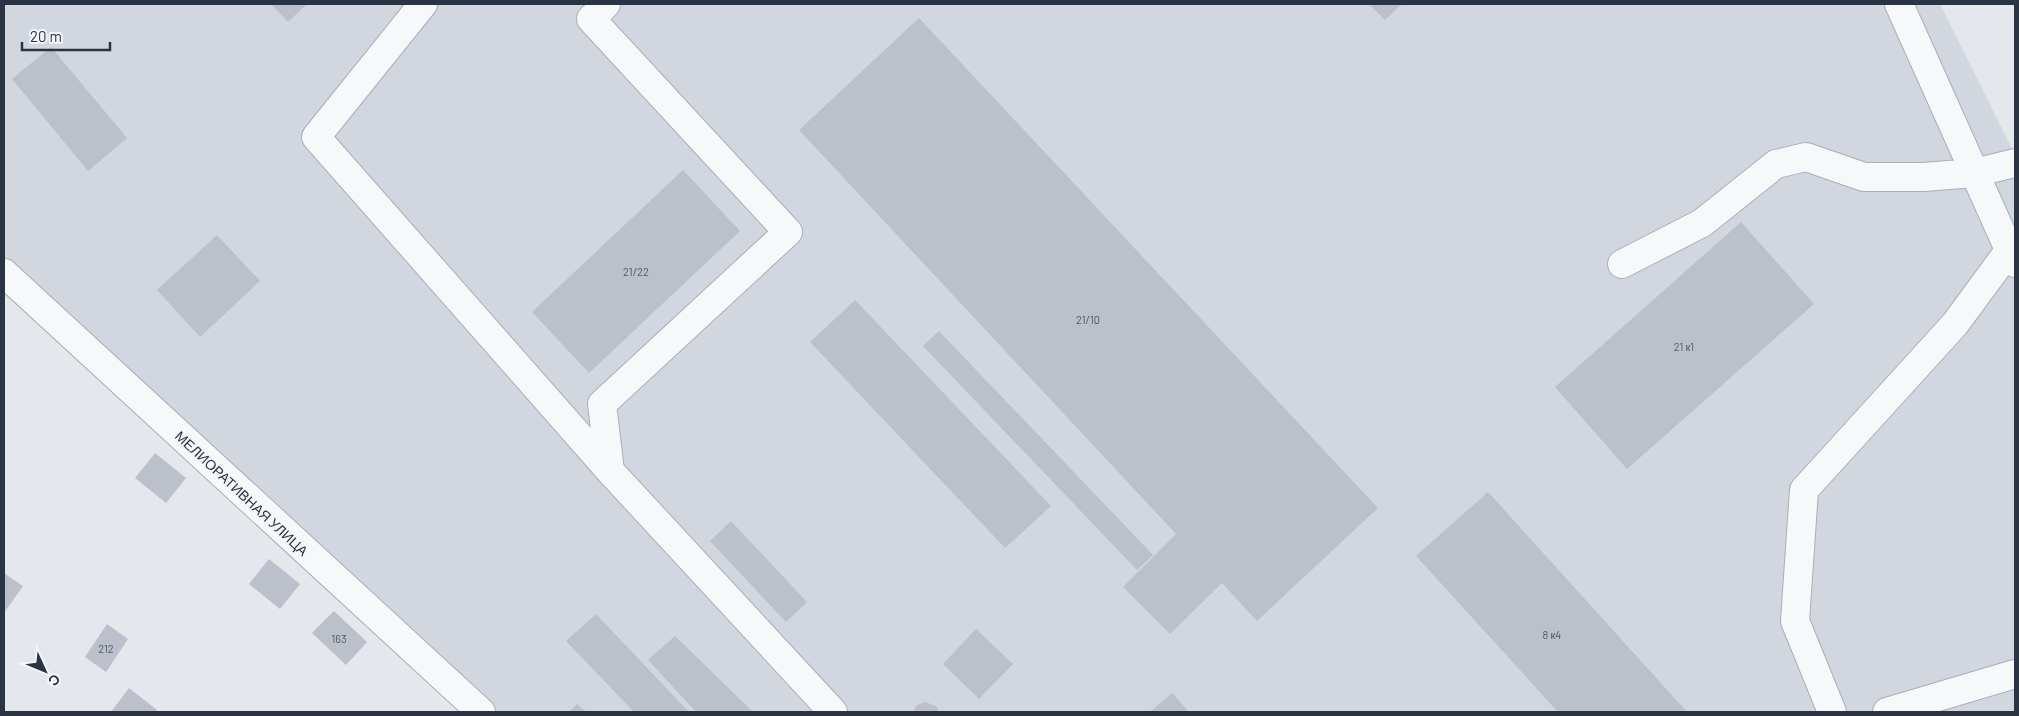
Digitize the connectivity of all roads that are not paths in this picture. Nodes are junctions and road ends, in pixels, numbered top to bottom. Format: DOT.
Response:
graph roads {
  1 [pos="423,4"];
  2 [pos="606,4"];
  3 [pos="1898,4"];
  4 [pos="2015,163"];
  5 [pos="1974,173"];
  6 [pos="2012,257"];
  7 [pos="1622,264"];
  8 [pos="4,273"];
  9 [pos="610,471"];
  10 [pos="2015,674"];
  11 [pos="481,712"];
  12 [pos="833,712"];
  13 [pos="1832,712"];
  14 [pos="1887,712"];
  1 -- 9 [label="street"];
  2 -- 9 [label="street"];
  3 -- 5 [label="street"];
  4 -- 5 [label="street"];
  5 -- 6 [label="street"];
  5 -- 7 [label="street"];
  6 -- 13 [label="street"];
  8 -- 11 [label="street, МЕЛИОРАТИВНАЯ УЛИЦА"];
  9 -- 12 [label="street"];
  10 -- 14 [label="street"];
}
